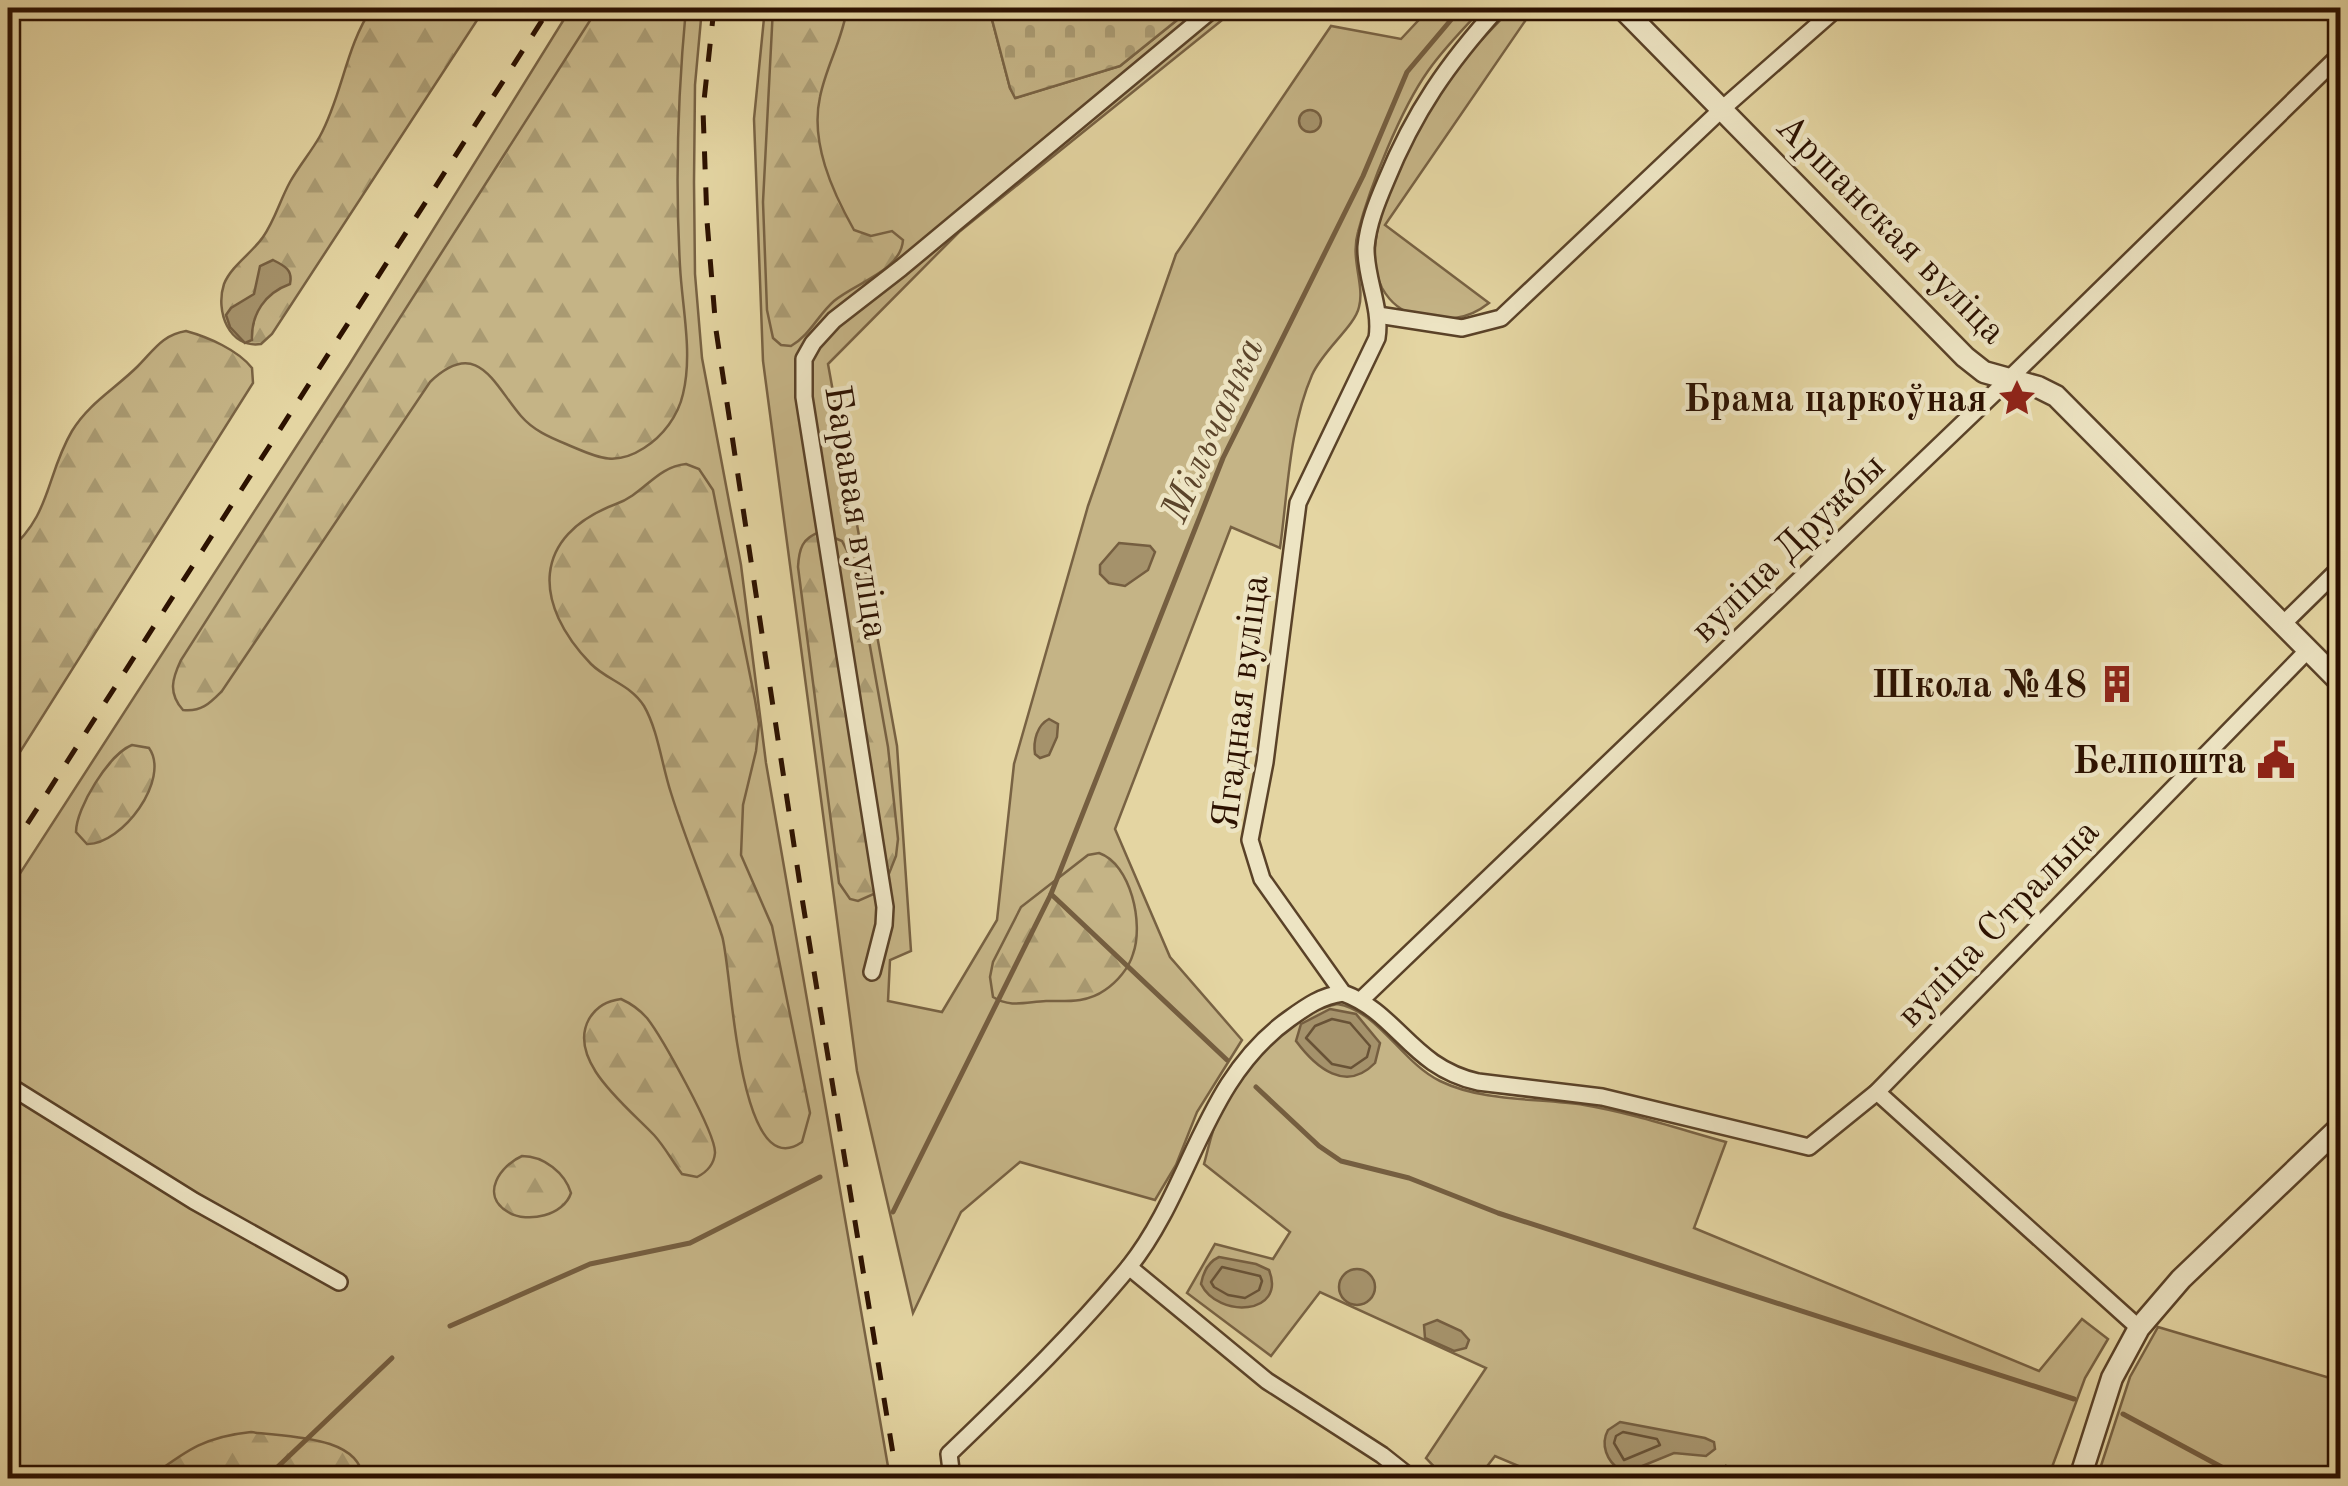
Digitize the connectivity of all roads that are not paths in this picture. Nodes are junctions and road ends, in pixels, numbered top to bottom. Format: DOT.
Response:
graph roads {
  1 [pos="1214,8"];
  2 [pos="1498,8"];
  3 [pos="1622,8"];
  4 [pos="1838,8"];
  5 [pos="2340,55"];
  6 [pos="1722,109"];
  7 [pos="1378,316"];
  8 [pos="2010,378"];
  9 [pos="2340,568"];
  10 [pos="2282,625"];
  11 [pos="2308,650"];
  12 [pos="2340,682"];
  13 [pos="872,972"];
  14 [pos="1343,993"];
  15 [pos="1361,1000"];
  16 [pos="8,1085"];
  17 [pos="1876,1092"];
  18 [pos="2340,1126"];
  19 [pos="1128,1267"];
  20 [pos="339,1282"];
  21 [pos="2139,1328"];
  22 [pos="952,1478"];
  23 [pos="1411,1478"];
  24 [pos="2080,1478"];
  1 -- 13 [label="street, Баравая вуліца"];
  2 -- 7 [label="street, Ягадная вуліца"];
  3 -- 6 [label="street, Аршанская вуліца"];
  4 -- 6 [label="street"];
  5 -- 8 [label="street, вуліца Дружбы"];
  6 -- 7 [label="street"];
  6 -- 8 [label="street, Аршанская вуліца"];
  7 -- 14 [label="street, Ягадная вуліца"];
  8 -- 10 [label="street, Аршанская вуліца"];
  8 -- 15 [label="street, вуліца Дружбы"];
  9 -- 10 [label="street"];
  10 -- 11 [label="street, Аршанская вуліца"];
  11 -- 12 [label="street, Аршанская вуліца"];
  11 -- 17 [label="street, вуліца Стральца"];
  14 -- 15 [label="street"];
  14 -- 19 [label="street"];
  15 -- 17 [label="street, вуліца Стральца"];
  16 -- 20 [label="street"];
  17 -- 21 [label="street"];
  18 -- 21 [label="street"];
  19 -- 22 [label="street"];
  19 -- 23 [label="street"];
  21 -- 24 [label="street"];
}
